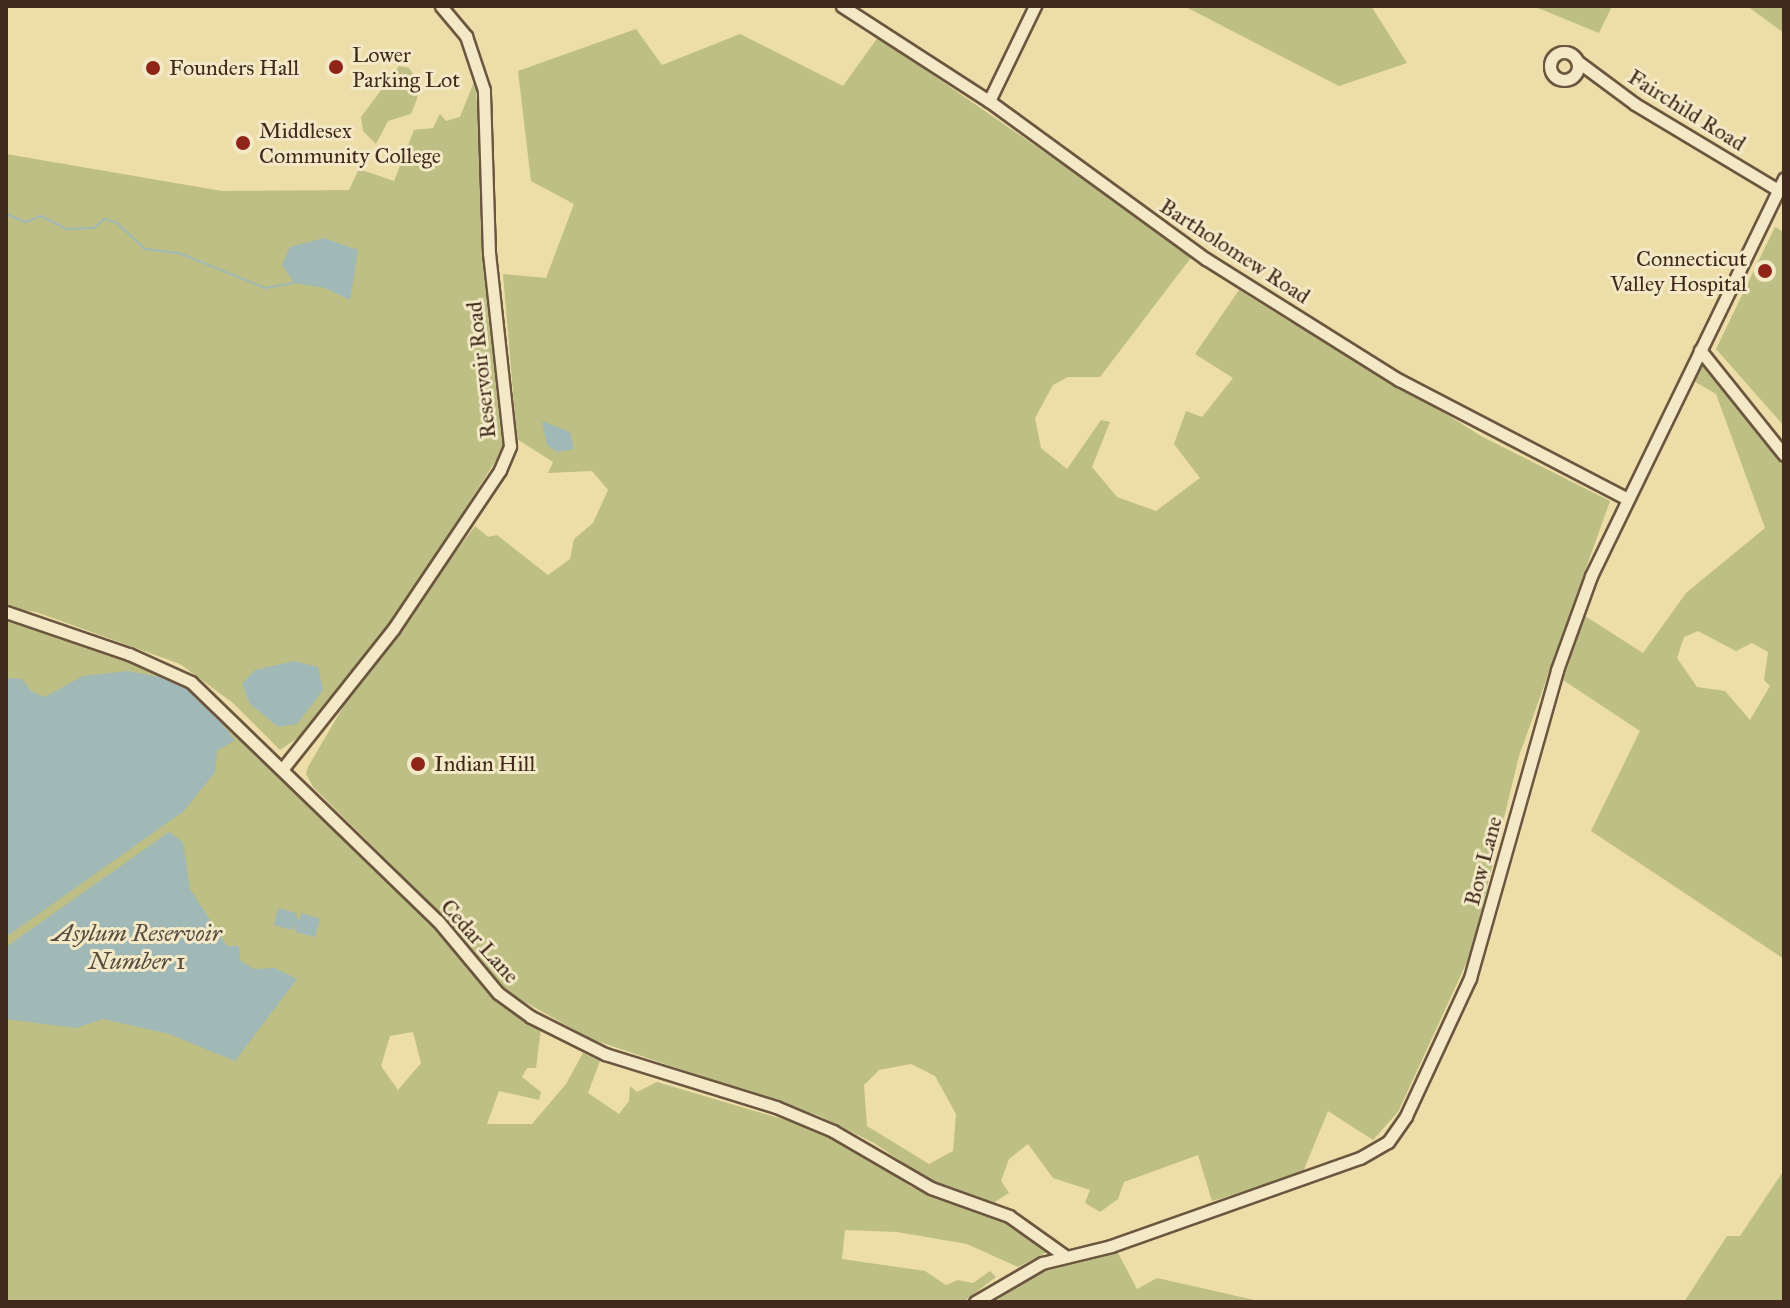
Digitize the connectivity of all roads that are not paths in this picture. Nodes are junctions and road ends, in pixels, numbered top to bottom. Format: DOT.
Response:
graph roads {
  1 [pos="441,6"];
  2 [pos="842,6"];
  3 [pos="1035,6"];
  4 [pos="1577,61"];
  5 [pos="989,101"];
  6 [pos="1781,184"];
  7 [pos="1700,350"];
  8 [pos="1784,455"];
  9 [pos="1626,498"];
  10 [pos="6,612"];
  11 [pos="284,767"];
  12 [pos="1065,1256"];
  13 [pos="975,1302"];
  1 -- 11 [label="street, Reservoir Road"];
  2 -- 5 [label="street, Bartholomew Road"];
  3 -- 5 [label="street"];
  4 -- 6 [label="street, Fairchild Road"];
  5 -- 9 [label="street, Bartholomew Road"];
  6 -- 7 [label="street, Bow Lane"];
  7 -- 8 [label="street"];
  7 -- 9 [label="street, Bow Lane"];
  9 -- 12 [label="street, Bow Lane"];
  10 -- 11 [label="street, Cedar Lane"];
  11 -- 12 [label="street, Cedar Lane"];
  12 -- 13 [label="street, Bow Lane"];
}
